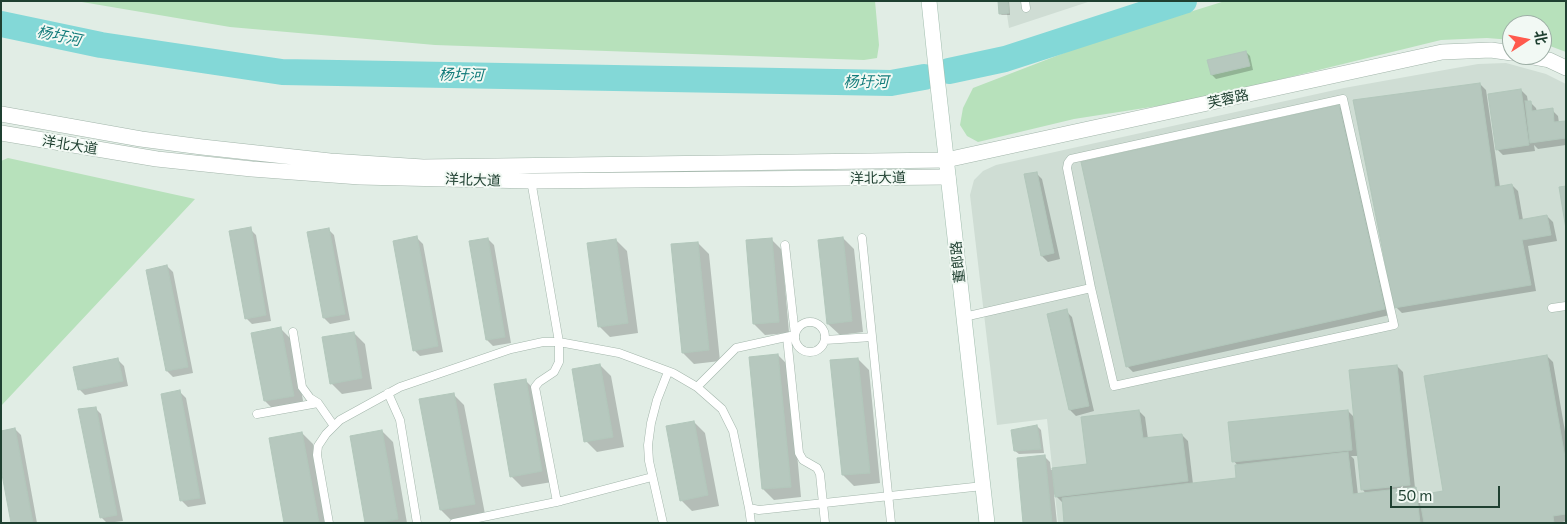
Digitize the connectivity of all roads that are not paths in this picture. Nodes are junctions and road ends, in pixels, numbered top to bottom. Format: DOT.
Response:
graph roads {
  1 [pos="929,1"];
  2 [pos="1502,52"];
  3 [pos="1552,61"];
  4 [pos="1566,68"];
  5 [pos="1,114"];
  6 [pos="4,134"];
  7 [pos="946,160"];
  8 [pos="529,166"];
  9 [pos="948,177"];
  10 [pos="532,181"];
  11 [pos="862,238"];
  12 [pos="785,245"];
  13 [pos="1091,288"];
  14 [pos="1566,306"];
  15 [pos="1552,308"];
  16 [pos="964,317"];
  17 [pos="293,332"];
  18 [pos="791,336"];
  19 [pos="872,337"];
  20 [pos="825,340"];
  21 [pos="559,342"];
  22 [pos="668,372"];
  23 [pos="697,387"];
  24 [pos="388,393"];
  25 [pos="318,403"];
  26 [pos="257,414"];
  27 [pos="334,426"];
  28 [pos="652,477"];
  29 [pos="983,486"];
  30 [pos="888,496"];
  31 [pos="558,502"];
  32 [pos="823,503"];
  33 [pos="749,508"];
  34 [pos="329,523"];
  35 [pos="417,523"];
  36 [pos="454,523"];
  37 [pos="663,523"];
  38 [pos="751,523"];
  39 [pos="825,523"];
  40 [pos="891,523"];
  41 [pos="987,523"];
  1 -- 7 [label="street, 董郎路"];
  2 -- 7 [label="street, 芙蓉路"];
  3 -- 4 [label="street"];
  5 -- 8 [label="street, 洋北大道"];
  6 -- 10 [label="street, 洋北大道"];
  7 -- 8 [label="street, 洋北大道"];
  7 -- 9 [label="street, 董郎路"];
  8 -- 10 [label="lane"];
  9 -- 10 [label="street, 洋北大道"];
  9 -- 16 [label="street, 董郎路"];
  10 -- 21 [label="lane"];
  11 -- 19 [label="lane"];
  12 -- 18 [label="lane"];
  13 -- 13 [label="lane"];
  13 -- 16 [label="lane"];
  14 -- 15 [label="lane"];
  16 -- 29 [label="street, 董郎路"];
  17 -- 25 [label="lane"];
  18 -- 20 [label="lane"];
  18 -- 20 [label="lane"];
  18 -- 23 [label="lane"];
  18 -- 32 [label="lane"];
  19 -- 20 [label="lane"];
  19 -- 30 [label="lane"];
  21 -- 22 [label="lane"];
  21 -- 24 [label="lane"];
  21 -- 31 [label="lane"];
  22 -- 23 [label="lane"];
  22 -- 28 [label="lane"];
  23 -- 33 [label="lane"];
  24 -- 27 [label="lane"];
  24 -- 35 [label="lane"];
  25 -- 26 [label="lane"];
  25 -- 27 [label="lane"];
  27 -- 34 [label="lane"];
  28 -- 31 [label="lane"];
  28 -- 37 [label="lane"];
  29 -- 30 [label="lane"];
  29 -- 41 [label="street, 董郎路"];
  30 -- 32 [label="lane"];
  30 -- 40 [label="lane"];
  31 -- 36 [label="lane"];
  32 -- 33 [label="lane"];
  32 -- 39 [label="lane"];
  33 -- 38 [label="lane"];
}
